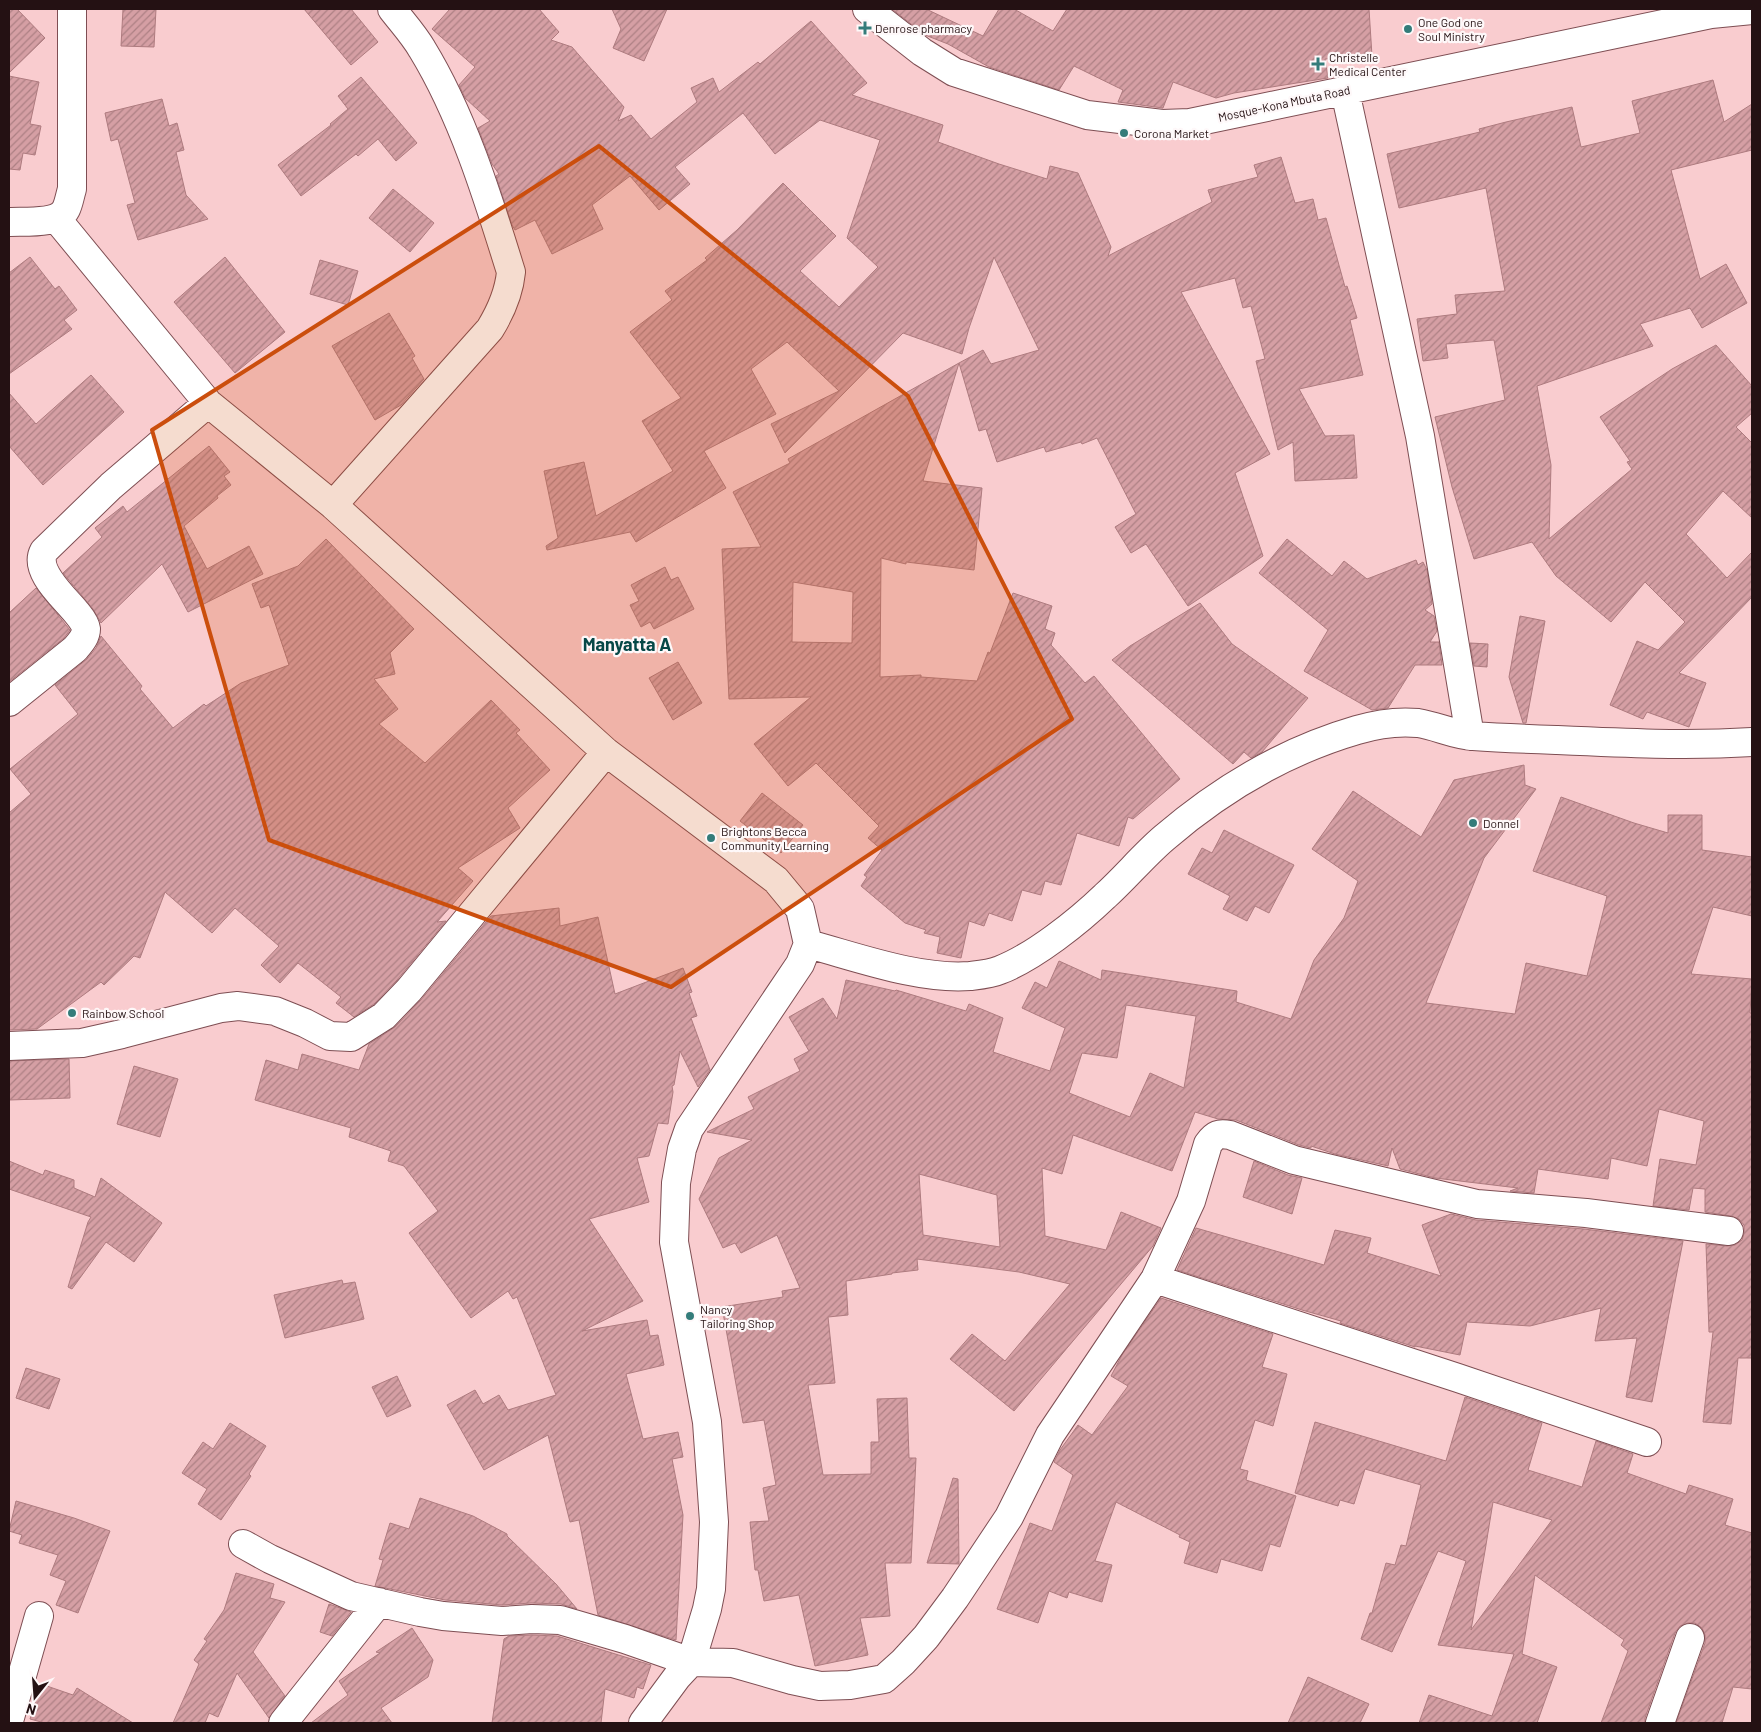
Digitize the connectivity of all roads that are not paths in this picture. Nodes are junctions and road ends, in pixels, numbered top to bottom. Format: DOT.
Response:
graph roads {
  1 [pos="72,9"];
  2 [pos="392,9"];
  3 [pos="867,9"];
  4 [pos="1752,10"];
  5 [pos="1711,11"];
  6 [pos="1345,91"];
  7 [pos="56,218"];
  8 [pos="9,222"];
  9 [pos="208,402"];
  10 [pos="333,505"];
  11 [pos="9,702"];
  12 [pos="1470,736"];
  13 [pos="1752,742"];
  14 [pos="606,752"];
  15 [pos="808,944"];
  16 [pos="9,1046"];
  17 [pos="1729,1231"];
  18 [pos="1155,1279"];
  19 [pos="1647,1442"];
  20 [pos="243,1544"];
  21 [pos="379,1602"];
  22 [pos="39,1616"];
  23 [pos="1690,1638"];
  24 [pos="691,1662"];
  25 [pos="9,1721"];
  26 [pos="283,1723"];
  27 [pos="643,1723"];
  28 [pos="1660,1723"];
  1 -- 7 [label="street"];
  2 -- 10 [label="street"];
  3 -- 6 [label="street, Mosque-Kona Mbuta Road"];
  4 -- 5 [label="street, Mosque-Kona Mbuta Road"];
  5 -- 6 [label="street, Mosque-Kona Mbuta Road"];
  6 -- 12 [label="street"];
  7 -- 8 [label="street"];
  7 -- 9 [label="street"];
  9 -- 10 [label="street"];
  9 -- 11 [label="street"];
  10 -- 14 [label="street"];
  12 -- 13 [label="street"];
  12 -- 15 [label="street"];
  14 -- 15 [label="street"];
  14 -- 16 [label="street"];
  15 -- 24 [label="street"];
  17 -- 18 [label="street"];
  18 -- 19 [label="street"];
  18 -- 24 [label="street"];
  20 -- 21 [label="street"];
  21 -- 24 [label="street"];
  21 -- 26 [label="street"];
  22 -- 25 [label="street"];
  23 -- 28 [label="street"];
  24 -- 27 [label="street"];
}
